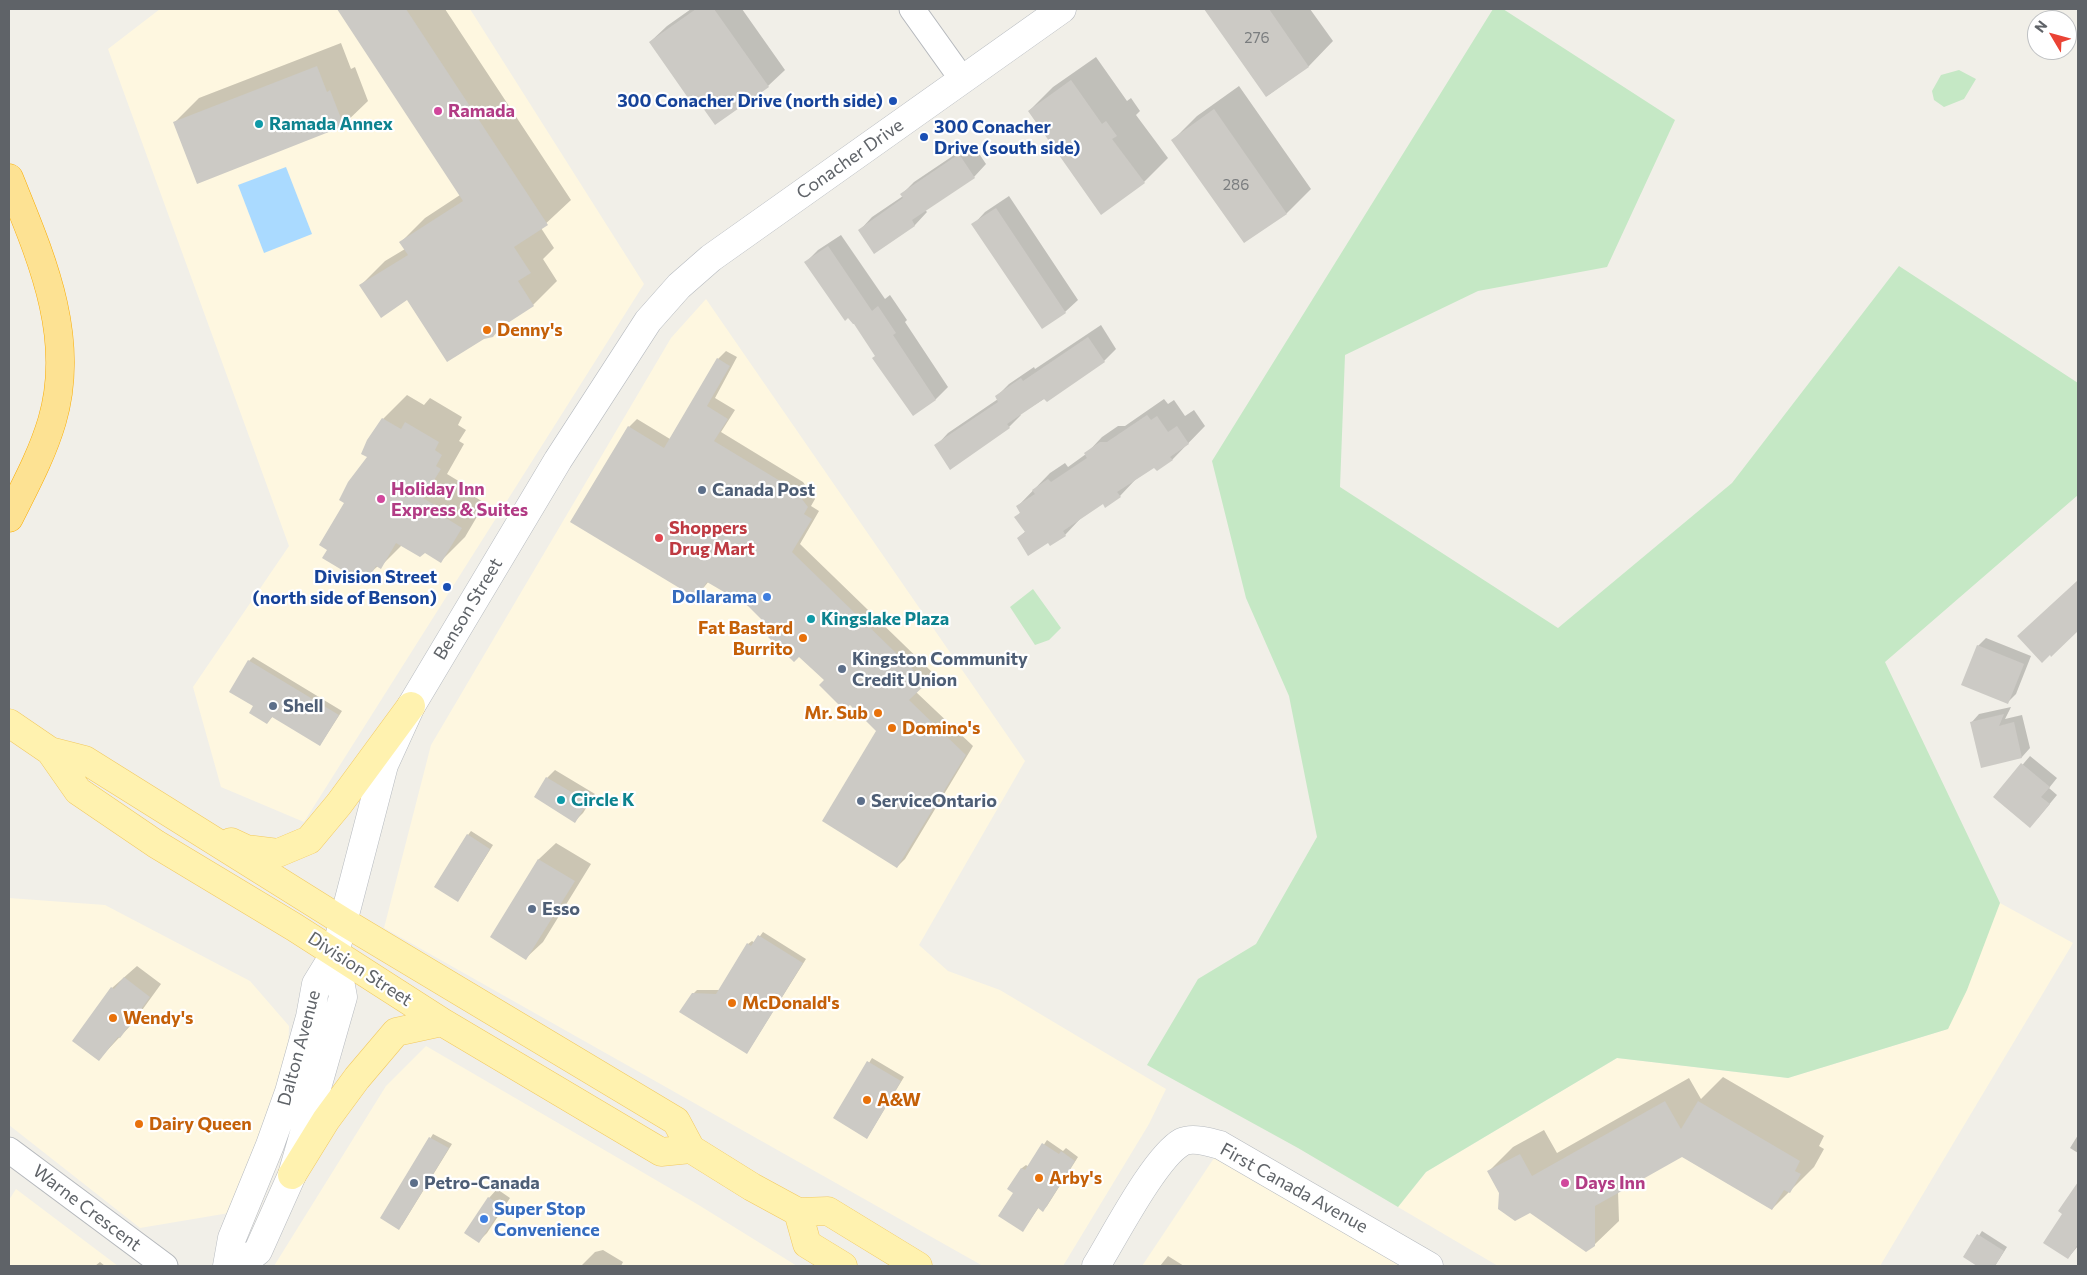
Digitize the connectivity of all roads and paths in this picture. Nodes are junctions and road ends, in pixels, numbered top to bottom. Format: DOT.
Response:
graph roads {
  1 [pos="912,9"];
  2 [pos="1062,9"];
  3 [pos="962,79"];
  4 [pos="9,178"];
  5 [pos="648,321"];
  6 [pos="9,518"];
  7 [pos="411,706"];
  8 [pos="9,723"];
  9 [pos="50,750"];
  10 [pos="185,824"];
  11 [pos="344,922"];
  12 [pos="335,953"];
  13 [pos="442,1022"];
  14 [pos="691,1149"];
  15 [pos="9,1150"];
  16 [pos="292,1175"];
  17 [pos="798,1212"];
  18 [pos="165,1266"];
  19 [pos="227,1266"];
  20 [pos="239,1266"];
  21 [pos="844,1266"];
  22 [pos="918,1266"];
  23 [pos="1096,1266"];
  24 [pos="1429,1266"];
  1 -- 3 [label="street"];
  2 -- 3 [label="street, Conacher Drive"];
  3 -- 5 [label="street, Conacher Drive"];
  4 -- 6 [label="highway"];
  5 -- 7 [label="street, Benson Street"];
  7 -- 10 [label="main road"];
  7 -- 11 [label="street, Benson Street"];
  8 -- 9 [label="main road, Division Street"];
  9 -- 10 [label="main road, Division Street"];
  9 -- 12 [label="main road, Division Street"];
  10 -- 11 [label="main road, Division Street"];
  11 -- 12 [label="street, Benson Street"];
  11 -- 14 [label="main road, Division Street"];
  12 -- 13 [label="main road, Division Street"];
  12 -- 16 [label="street, Dalton Avenue"];
  12 -- 19 [label="street, Dalton Avenue"];
  13 -- 14 [label="main road, Division Street"];
  13 -- 16 [label="main road"];
  14 -- 17 [label="main road, Division Street"];
  15 -- 18 [label="street, Warne Crescent"];
  16 -- 20 [label="street, Dalton Avenue"];
  17 -- 21 [label="main road"];
  17 -- 22 [label="main road"];
  23 -- 24 [label="street, First Canada Avenue"];
}
